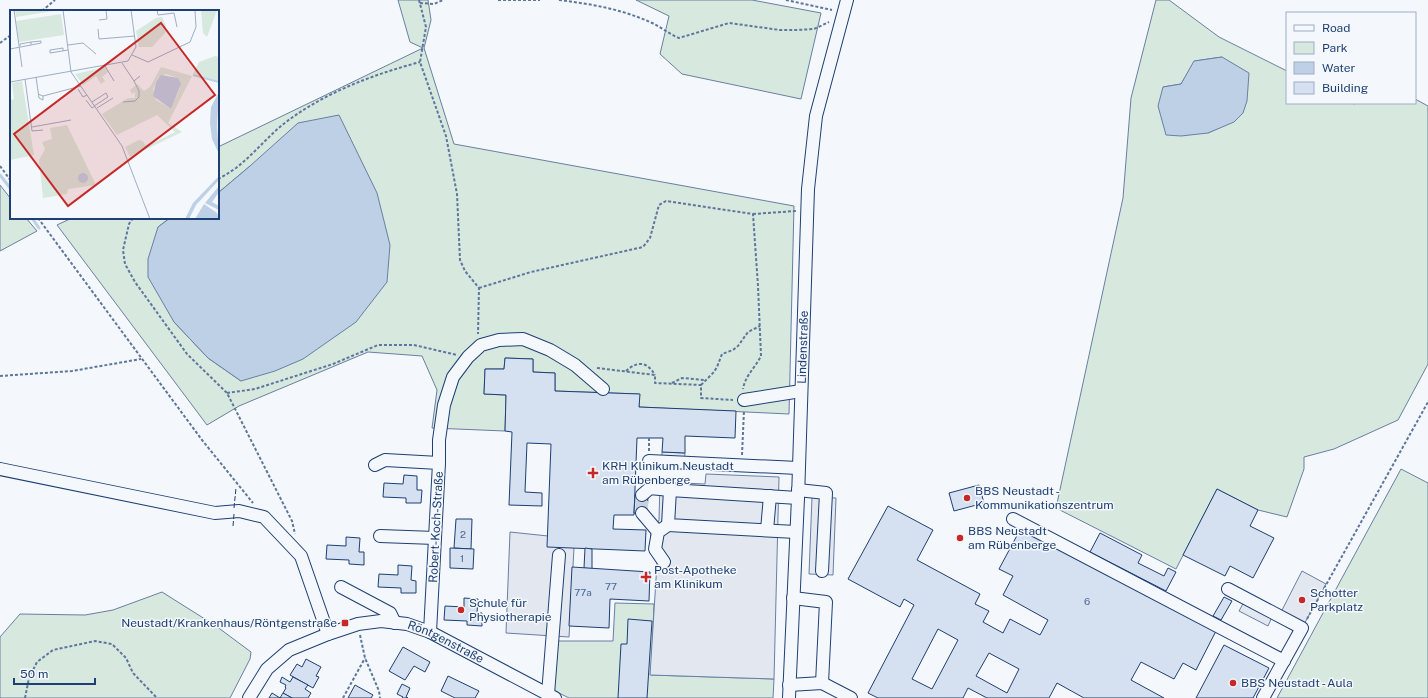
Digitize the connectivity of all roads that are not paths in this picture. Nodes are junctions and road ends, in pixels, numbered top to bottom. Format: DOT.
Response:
graph roads {
  1 [pos="847,0"];
  2 [pos="603,389"];
  3 [pos="801,390"];
  4 [pos="744,400"];
  5 [pos="649,461"];
  6 [pos="439,463"];
  7 [pos="375,465"];
  8 [pos="798,468"];
  9 [pos="0,469"];
  10 [pos="670,490"];
  11 [pos="798,494"];
  12 [pos="642,495"];
  13 [pos="770,496"];
  14 [pos="642,514"];
  15 [pos="1013,519"];
  16 [pos="668,525"];
  17 [pos="767,530"];
  18 [pos="658,532"];
  19 [pos="796,532"];
  20 [pos="380,536"];
  21 [pos="435,538"];
  22 [pos="559,555"];
  23 [pos="664,562"];
  24 [pos="822,571"];
  25 [pos="341,587"];
  26 [pos="1228,589"];
  27 [pos="793,598"];
  28 [pos="395,623"];
  29 [pos="430,632"];
  30 [pos="328,634"];
  31 [pos="1284,661"];
  32 [pos="822,683"];
  33 [pos="789,685"];
  34 [pos="551,696"];
  35 [pos="249,698"];
  36 [pos="789,698"];
  37 [pos="851,698"];
  38 [pos="1263,698"];
  1 -- 3 [label="street, Lindenstraße"];
  2 -- 6 [label="street"];
  3 -- 4 [label="street"];
  3 -- 8 [label="street, Lindenstraße"];
  5 -- 8 [label="street"];
  6 -- 7 [label="street, Robert-Koch-Straße"];
  6 -- 21 [label="street, Robert-Koch-Straße"];
  8 -- 11 [label="street, Lindenstraße"];
  9 -- 30 [label="street"];
  10 -- 12 [label="street"];
  10 -- 13 [label="street"];
  10 -- 16 [label="street"];
  11 -- 13 [label="street"];
  11 -- 19 [label="street, Lindenstraße"];
  11 -- 24 [label="street"];
  13 -- 17 [label="street"];
  14 -- 18 [label="street"];
  15 -- 31 [label="street"];
  16 -- 17 [label="street"];
  16 -- 18 [label="street"];
  17 -- 19 [label="street"];
  18 -- 23 [label="street"];
  19 -- 27 [label="street, Lindenstraße"];
  20 -- 21 [label="street"];
  21 -- 29 [label="street, Robert-Koch-Straße"];
  22 -- 34 [label="street"];
  25 -- 28 [label="street"];
  26 -- 31 [label="street"];
  27 -- 32 [label="street"];
  27 -- 33 [label="street, Lindenstraße"];
  28 -- 29 [label="street, Röntgenstraße"];
  28 -- 30 [label="street, Röntgenstraße"];
  29 -- 34 [label="street, Röntgenstraße"];
  30 -- 35 [label="street, Röntgenstraße"];
  31 -- 38 [label="street"];
  32 -- 33 [label="street"];
  32 -- 37 [label="street"];
  33 -- 36 [label="street, Lindenstraße"];
}
